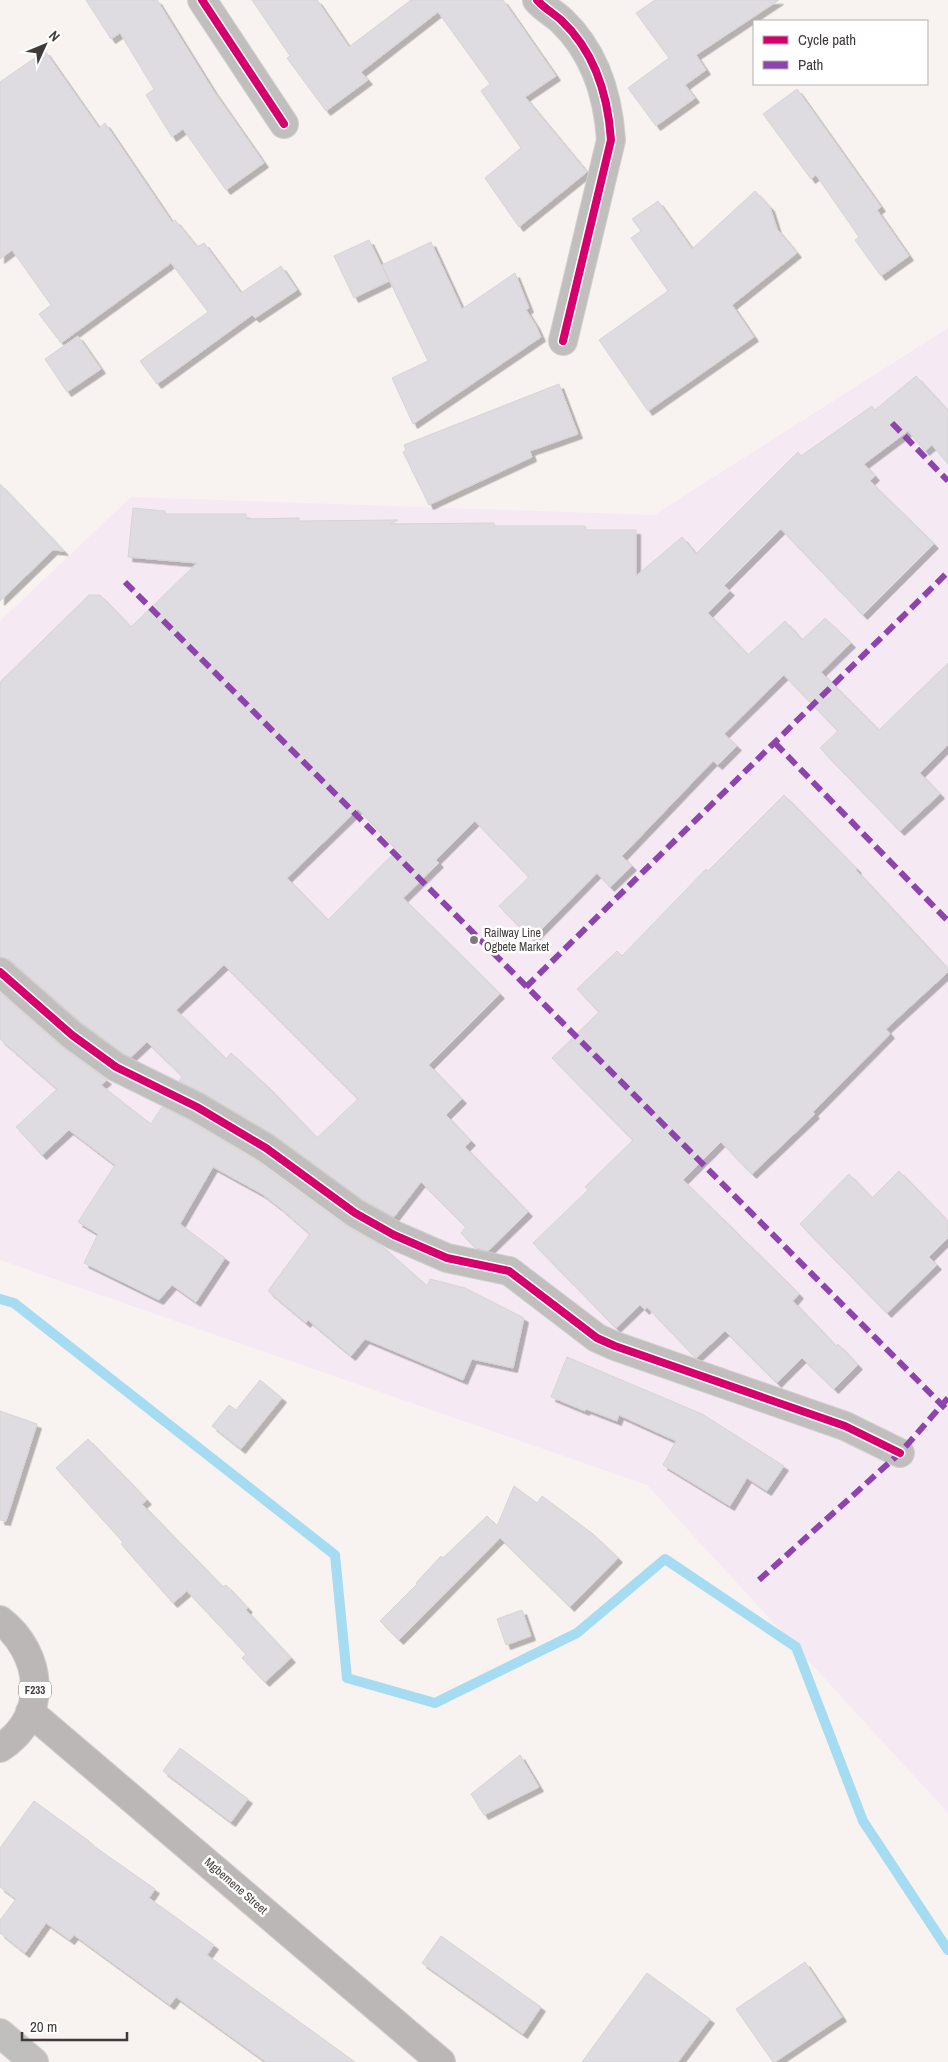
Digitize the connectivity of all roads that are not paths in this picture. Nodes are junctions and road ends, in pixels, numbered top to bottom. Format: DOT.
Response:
graph roads {
  1 [pos="202,0"];
  2 [pos="537,0"];
  3 [pos="284,124"];
  4 [pos="563,341"];
  5 [pos="0,972"];
  6 [pos="900,1453"];
  7 [pos="0,1620"];
  8 [pos="30,1712"];
  9 [pos="0,1748"];
  10 [pos="0,2033"];
  11 [pos="34,2062"];
  12 [pos="441,2062"];
  1 -- 3 [label="street"];
  2 -- 4 [label="street"];
  5 -- 6 [label="street"];
  7 -- 8 [label="main road, F233"];
  8 -- 9 [label="main road, F233"];
  8 -- 12 [label="main road, Mgbemene Street"];
  10 -- 11 [label="street"];
}
